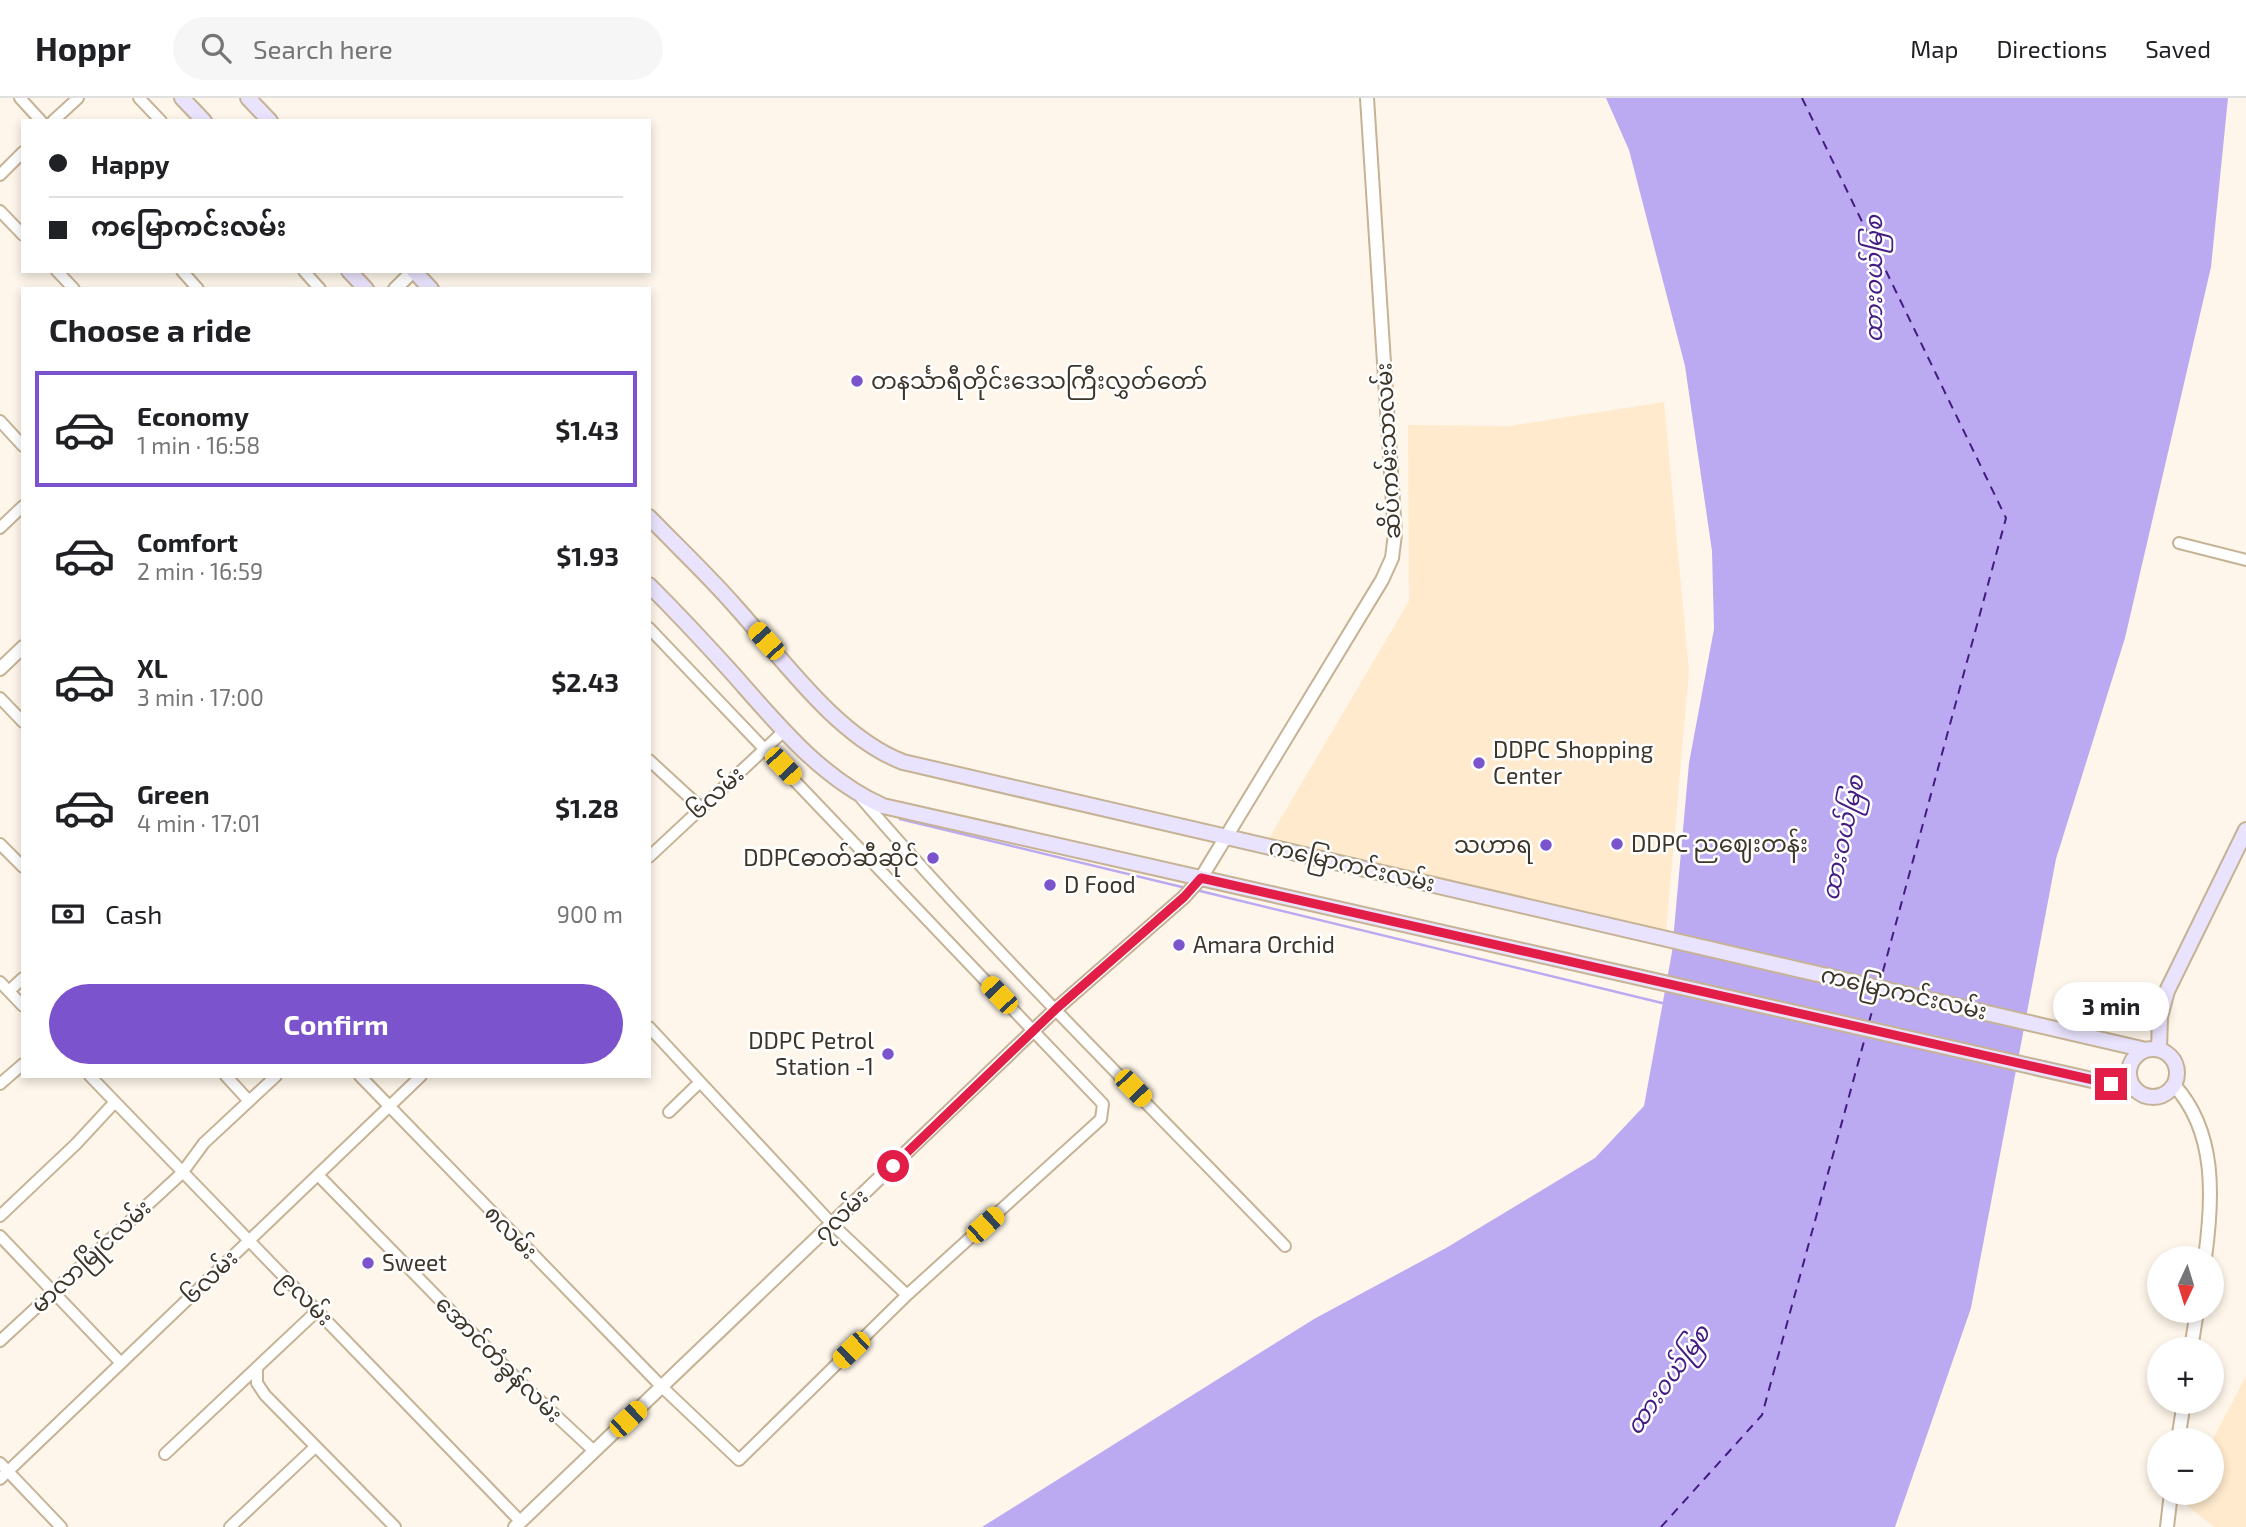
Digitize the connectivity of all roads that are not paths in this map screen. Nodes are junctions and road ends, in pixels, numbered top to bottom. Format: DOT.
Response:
graph roads {
  1 [pos="20,98"];
  2 [pos="78,98"];
  3 [pos="139,98"];
  4 [pos="182,98"];
  5 [pos="248,98"];
  6 [pos="1367,98"];
  7 [pos="39,119"];
  8 [pos="56,119"];
  9 [pos="159,119"];
  10 [pos="202,119"];
  11 [pos="268,119"];
  12 [pos="21,154"];
  13 [pos="0,176"];
  14 [pos="0,211"];
  15 [pos="21,233"];
  16 [pos="59,273"];
  17 [pos="184,273"];
  18 [pos="306,273"];
  19 [pos="351,273"];
  20 [pos="412,273"];
  21 [pos="416,273"];
  22 [pos="72,287"];
  23 [pos="196,287"];
  24 [pos="318,287"];
  25 [pos="364,287"];
  26 [pos="397,287"];
  27 [pos="429,287"];
  28 [pos="0,421"];
  29 [pos="21,444"];
  30 [pos="21,508"];
  31 [pos="651,519"];
  32 [pos="0,528"];
  33 [pos="2179,543"];
  34 [pos="2246,559"];
  35 [pos="651,587"];
  36 [pos="651,630"];
  37 [pos="21,649"];
  38 [pos="0,668"];
  39 [pos="0,698"];
  40 [pos="21,720"];
  41 [pos="784,731"];
  42 [pos="765,748"];
  43 [pos="651,762"];
  44 [pos="859,796"];
  45 [pos="699,807"];
  46 [pos="2246,830"];
  47 [pos="1226,836"];
  48 [pos="0,844"];
  49 [pos="651,855"];
  50 [pos="21,865"];
  51 [pos="1201,878"];
  52 [pos="21,980"];
  53 [pos="0,982"];
  54 [pos="9,991"];
  55 [pos="21,1004"];
  56 [pos="1057,1008"];
  57 [pos="651,1029"];
  58 [pos="1033,1031"];
  59 [pos="2153,1050"];
  60 [pos="21,1066"];
  61 [pos="92,1078"];
  62 [pos="228,1078"];
  63 [pos="274,1078"];
  64 [pos="362,1078"];
  65 [pos="419,1078"];
  66 [pos="699,1083"];
  67 [pos="0,1084"];
  68 [pos="2174,1085"];
  69 [pos="2136,1090"];
  70 [pos="249,1101"];
  71 [pos="115,1102"];
  72 [pos="390,1108"];
  73 [pos="669,1112"];
  74 [pos="183,1173"];
  75 [pos="318,1175"];
  76 [pos="0,1216"];
  77 [pos="832,1224"];
  78 [pos="0,1236"];
  79 [pos="249,1240"];
  80 [pos="1285,1246"];
  81 [pos="2206,1246"];
  82 [pos="52,1292"];
  83 [pos="908,1295"];
  84 [pos="318,1310"];
  85 [pos="0,1341"];
  86 [pos="121,1363"];
  87 [pos="257,1370"];
  88 [pos="662,1387"];
  89 [pos="314,1448"];
  90 [pos="594,1451"];
  91 [pos="165,1454"];
  92 [pos="3,1471"];
  93 [pos="2170,1505"];
  94 [pos="518,1524"];
  95 [pos="61,1527"];
  96 [pos="230,1527"];
  97 [pos="395,1527"];
  98 [pos="2167,1527"];
  1 -- 7 [label="street"];
  2 -- 8 [label="street"];
  3 -- 9 [label="street"];
  4 -- 10 [label="main road"];
  5 -- 11 [label="main road"];
  6 -- 47 [label="street, ဆိပ်ကမ်းသာလမ်း"];
  12 -- 13 [label="street"];
  14 -- 15 [label="street"];
  16 -- 22 [label="street"];
  17 -- 23 [label="street"];
  18 -- 24 [label="street"];
  19 -- 25 [label="main road"];
  20 -- 26 [label="street"];
  21 -- 27 [label="main road"];
  28 -- 29 [label="street"];
  30 -- 32 [label="street"];
  31 -- 47 [label="main road, ကမြောကင်းလမ်း"];
  33 -- 34 [label="street"];
  35 -- 41 [label="main road, ကမြောကင်းလမ်း"];
  36 -- 42 [label="street"];
  37 -- 38 [label="street"];
  39 -- 40 [label="street"];
  41 -- 42 [label="street, ၆လမ်း"];
  41 -- 44 [label="main road, ကမြောကင်းလမ်း"];
  42 -- 45 [label="street, ၆လမ်း"];
  42 -- 58 [label="street"];
  43 -- 45 [label="street"];
  44 -- 51 [label="main road, ကမြောကင်းလမ်း"];
  44 -- 56 [label="street"];
  45 -- 49 [label="street, ၆လမ်း"];
  46 -- 59 [label="main road"];
  47 -- 51 [label="street, ဆိပ်ကမ်းသာလမ်း"];
  47 -- 59 [label="main road, ကမြောကင်းလမ်း"];
  48 -- 50 [label="street"];
  51 -- 56 [label="street, ၇လမ်း"];
  51 -- 69 [label="main road, ကမြောကင်းလမ်း"];
  52 -- 54 [label="street"];
  53 -- 54 [label="street"];
  54 -- 55 [label="street"];
  56 -- 58 [label="street, ၇လမ်း"];
  56 -- 80 [label="street"];
  57 -- 66 [label="street"];
  58 -- 77 [label="street, ၇လမ်း"];
  58 -- 83 [label="street"];
  59 -- 68 [label="main road"];
  59 -- 69 [label="main road"];
  60 -- 67 [label="street"];
  61 -- 71 [label="street, ၉လမ်း"];
  62 -- 70 [label="street"];
  63 -- 70 [label="street, မာလာမြိုင်လမ်း"];
  64 -- 72 [label="street, ၈လမ်း"];
  65 -- 72 [label="street, ၆လမ်း"];
  66 -- 73 [label="street"];
  66 -- 77 [label="street"];
  68 -- 69 [label="main road"];
  68 -- 81 [label="street"];
  70 -- 74 [label="street, မာလာမြိုင်လမ်း"];
  71 -- 74 [label="street, ၉လမ်း"];
  71 -- 76 [label="street"];
  72 -- 75 [label="street, ၆လမ်း"];
  72 -- 88 [label="street, ၈လမ်း"];
  74 -- 79 [label="street, ၉လမ်း"];
  74 -- 82 [label="street, မာလာမြိုင်လမ်း"];
  75 -- 79 [label="street, ၆လမ်း"];
  75 -- 90 [label="street, အောင်တံခွန်လမ်း"];
  77 -- 83 [label="street"];
  77 -- 88 [label="street, ၇လမ်း"];
  78 -- 82 [label="street"];
  79 -- 84 [label="street, ၉လမ်း"];
  79 -- 86 [label="street, ၆လမ်း"];
  82 -- 85 [label="street, မာလာမြိုင်လမ်း"];
  82 -- 86 [label="street"];
  83 -- 88 [label="street, ၈လမ်း"];
  84 -- 87 [label="street"];
  84 -- 94 [label="street, ၉လမ်း"];
  86 -- 92 [label="street, ၆လမ်း"];
  87 -- 89 [label="street"];
  87 -- 91 [label="street"];
  88 -- 90 [label="street, ၇လမ်း"];
  89 -- 96 [label="street"];
  89 -- 97 [label="street"];
  90 -- 94 [label="street, ၇လမ်း"];
  92 -- 95 [label="street"];
  93 -- 98 [label="street"];
}
